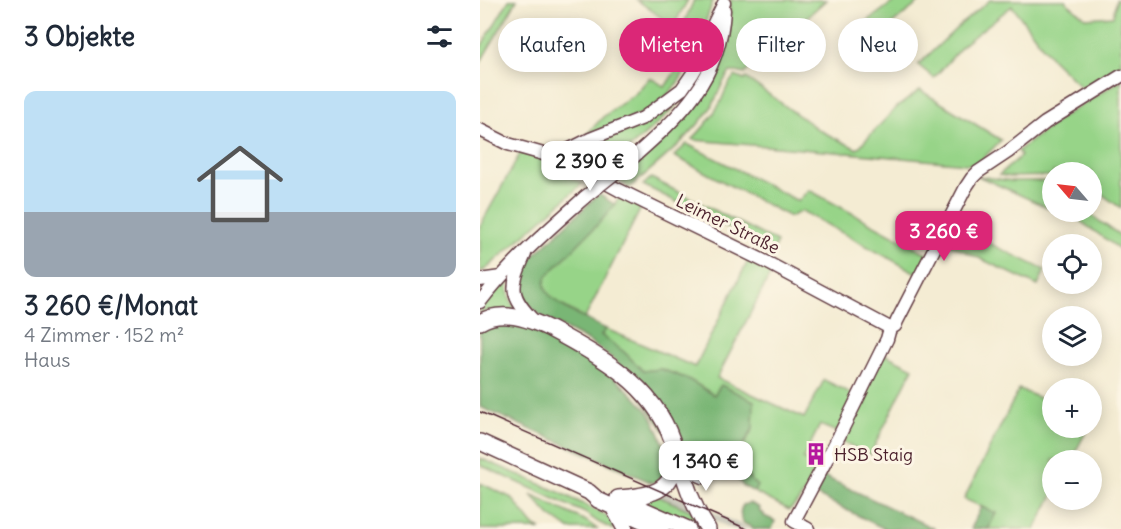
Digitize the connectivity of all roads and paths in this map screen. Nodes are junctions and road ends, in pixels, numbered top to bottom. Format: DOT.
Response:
graph roads {
  1 [pos="724,2"];
  2 [pos="1121,76"];
  3 [pos="480,130"];
  4 [pos="565,155"];
  5 [pos="527,249"];
  6 [pos="501,277"];
  7 [pos="480,280"];
  8 [pos="480,302"];
  9 [pos="480,322"];
  10 [pos="535,322"];
  11 [pos="890,328"];
  12 [pos="480,442"];
  13 [pos="674,447"];
  14 [pos="681,467"];
  15 [pos="700,476"];
  16 [pos="616,503"];
  17 [pos="625,529"];
  18 [pos="661,529"];
  19 [pos="688,529"];
  20 [pos="708,529"];
  21 [pos="808,529"];
  1 -- 4 [label="street"];
  1 -- 5 [label="street, bridge"];
  2 -- 11 [label="street"];
  3 -- 4 [label="street, Leimer Straße"];
  4 -- 11 [label="street, Leimer Straße"];
  5 -- 6 [label="street"];
  5 -- 10 [label="street"];
  6 -- 7 [label="street"];
  6 -- 8 [label="street"];
  9 -- 10 [label="main road"];
  10 -- 13 [label="main road"];
  11 -- 21 [label="street"];
  12 -- 16 [label="main road"];
  13 -- 14 [label="main road"];
  13 -- 16 [label="main road"];
  14 -- 15 [label="street"];
  14 -- 20 [label="main road"];
  16 -- 17 [label="main road"];
  16 -- 18 [label="main road"];
  16 -- 19 [label="main road"];
}
